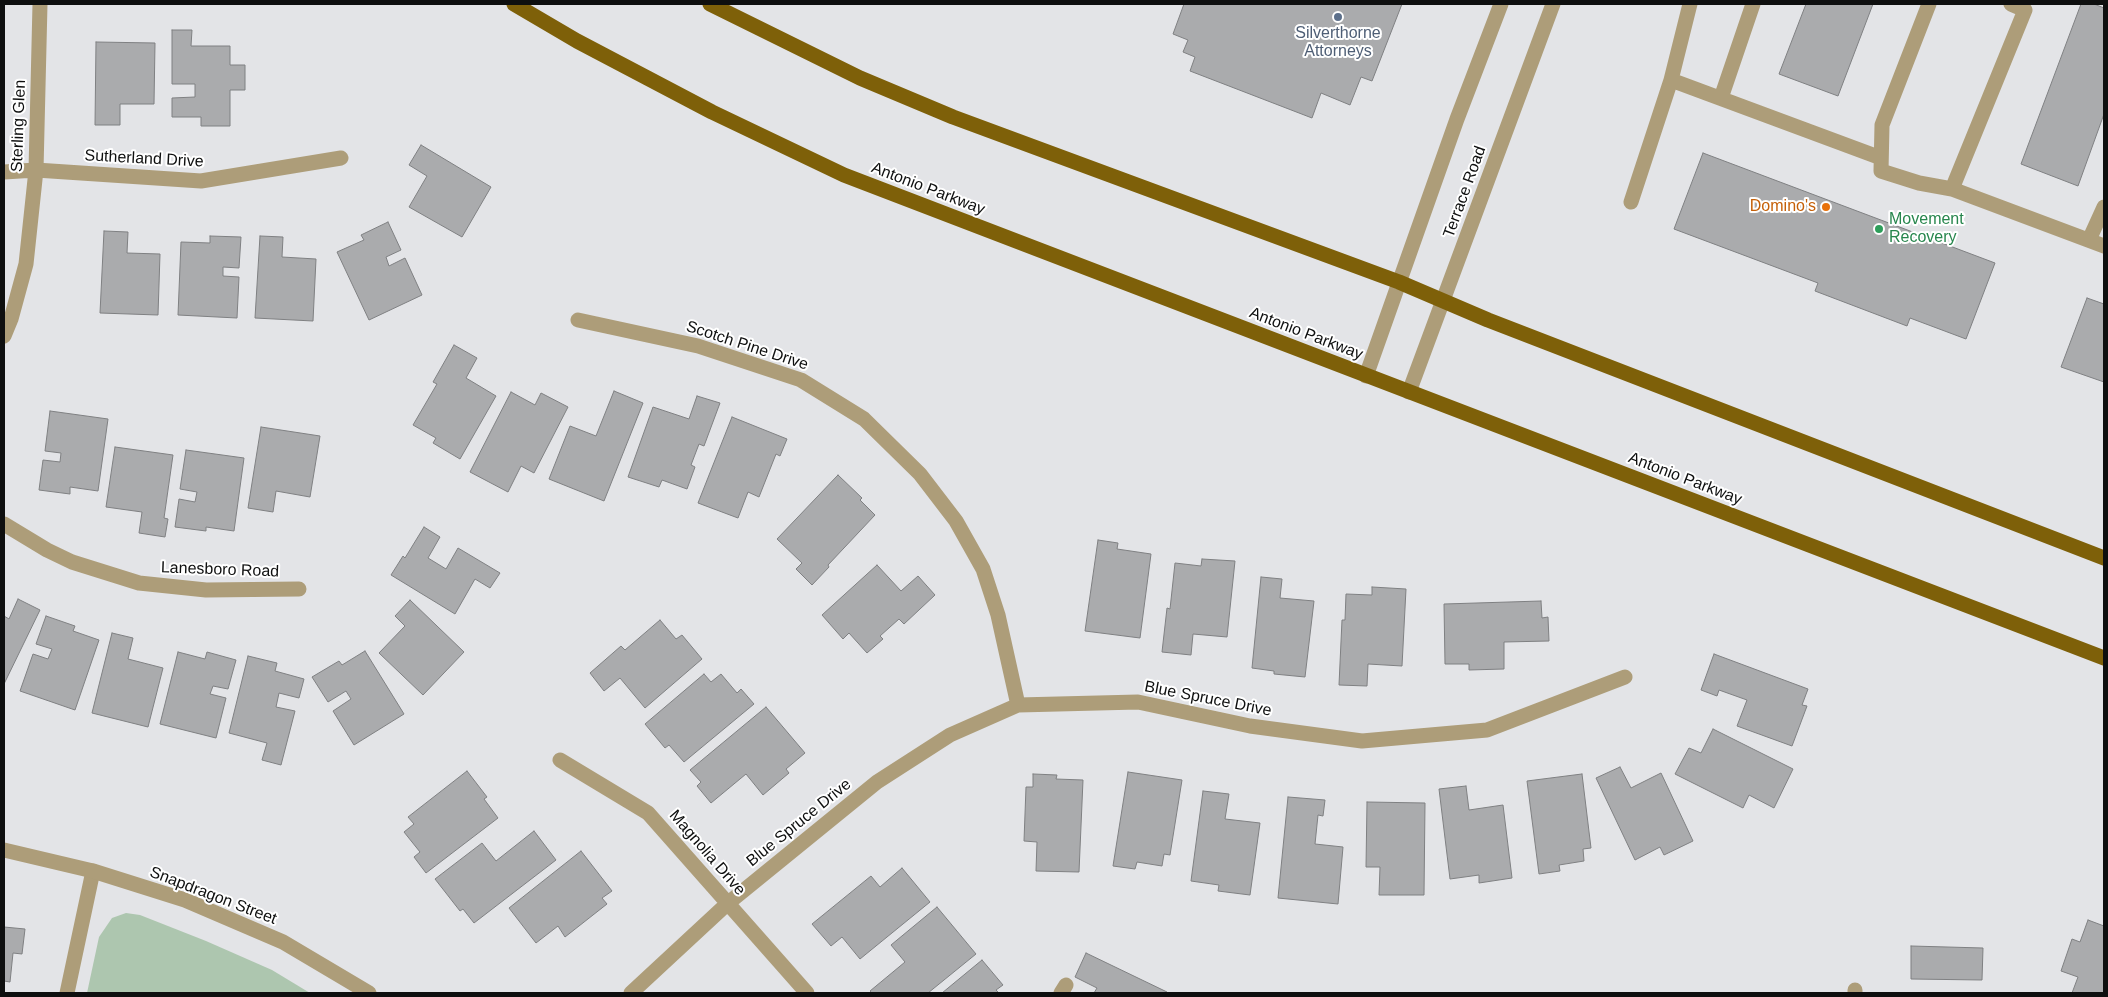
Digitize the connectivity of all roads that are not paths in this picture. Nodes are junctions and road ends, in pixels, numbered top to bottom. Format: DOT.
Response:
graph roads {
  1 [pos="40,4"];
  2 [pos="514,4"];
  3 [pos="710,4"];
  4 [pos="1501,4"];
  5 [pos="1553,4"];
  6 [pos="1690,4"];
  7 [pos="1754,4"];
  8 [pos="1929,4"];
  9 [pos="2011,4"];
  10 [pos="1671,80"];
  11 [pos="1721,98"];
  12 [pos="341,158"];
  13 [pos="1881,158"];
  14 [pos="36,170"];
  15 [pos="4,172"];
  16 [pos="1952,190"];
  17 [pos="1631,202"];
  18 [pos="2104,207"];
  19 [pos="2089,240"];
  20 [pos="2104,246"];
  21 [pos="1399,282"];
  22 [pos="1444,301"];
  23 [pos="578,320"];
  24 [pos="4,336"];
  25 [pos="1366,376"];
  26 [pos="1409,392"];
  27 [pos="4,524"];
  28 [pos="2104,558"];
  29 [pos="300,588"];
  30 [pos="2104,658"];
  31 [pos="1626,677"];
  32 [pos="1018,705"];
  33 [pos="560,760"];
  34 [pos="4,850"];
  35 [pos="93,871"];
  36 [pos="727,904"];
  37 [pos="67,993"];
  38 [pos="370,993"];
  39 [pos="631,993"];
  40 [pos="807,993"];
  1 -- 14 [label="street, Sterling Glen"];
  2 -- 25 [label="main road, Antonio Parkway"];
  3 -- 21 [label="main road"];
  4 -- 21 [label="street, Terrace Road"];
  5 -- 22 [label="street, Terrace Road"];
  6 -- 10 [label="street"];
  7 -- 11 [label="street"];
  8 -- 13 [label="street"];
  9 -- 16 [label="street"];
  10 -- 11 [label="street"];
  10 -- 17 [label="street"];
  11 -- 13 [label="street"];
  12 -- 14 [label="street, Sutherland Drive"];
  13 -- 16 [label="street"];
  14 -- 15 [label="street, Sutherland Drive"];
  14 -- 24 [label="street, Sterling Glen"];
  16 -- 19 [label="street"];
  18 -- 19 [label="street"];
  19 -- 20 [label="street"];
  21 -- 22 [label="main road"];
  21 -- 25 [label="street, Terrace Road"];
  22 -- 26 [label="street, Terrace Road"];
  22 -- 28 [label="main road"];
  23 -- 32 [label="street, Scotch Pine Drive"];
  25 -- 26 [label="main road, Antonio Parkway"];
  26 -- 30 [label="main road, Antonio Parkway"];
  27 -- 29 [label="street, Lanesboro Road"];
  31 -- 32 [label="street, Blue Spruce Drive"];
  32 -- 36 [label="street, Blue Spruce Drive"];
  33 -- 36 [label="street, Magnolia Drive"];
  34 -- 35 [label="street, Snapdragon Street"];
  35 -- 37 [label="street"];
  35 -- 38 [label="street, Snapdragon Street"];
  36 -- 39 [label="street, Blue Spruce Drive"];
  36 -- 40 [label="street, Magnolia Drive"];
}
